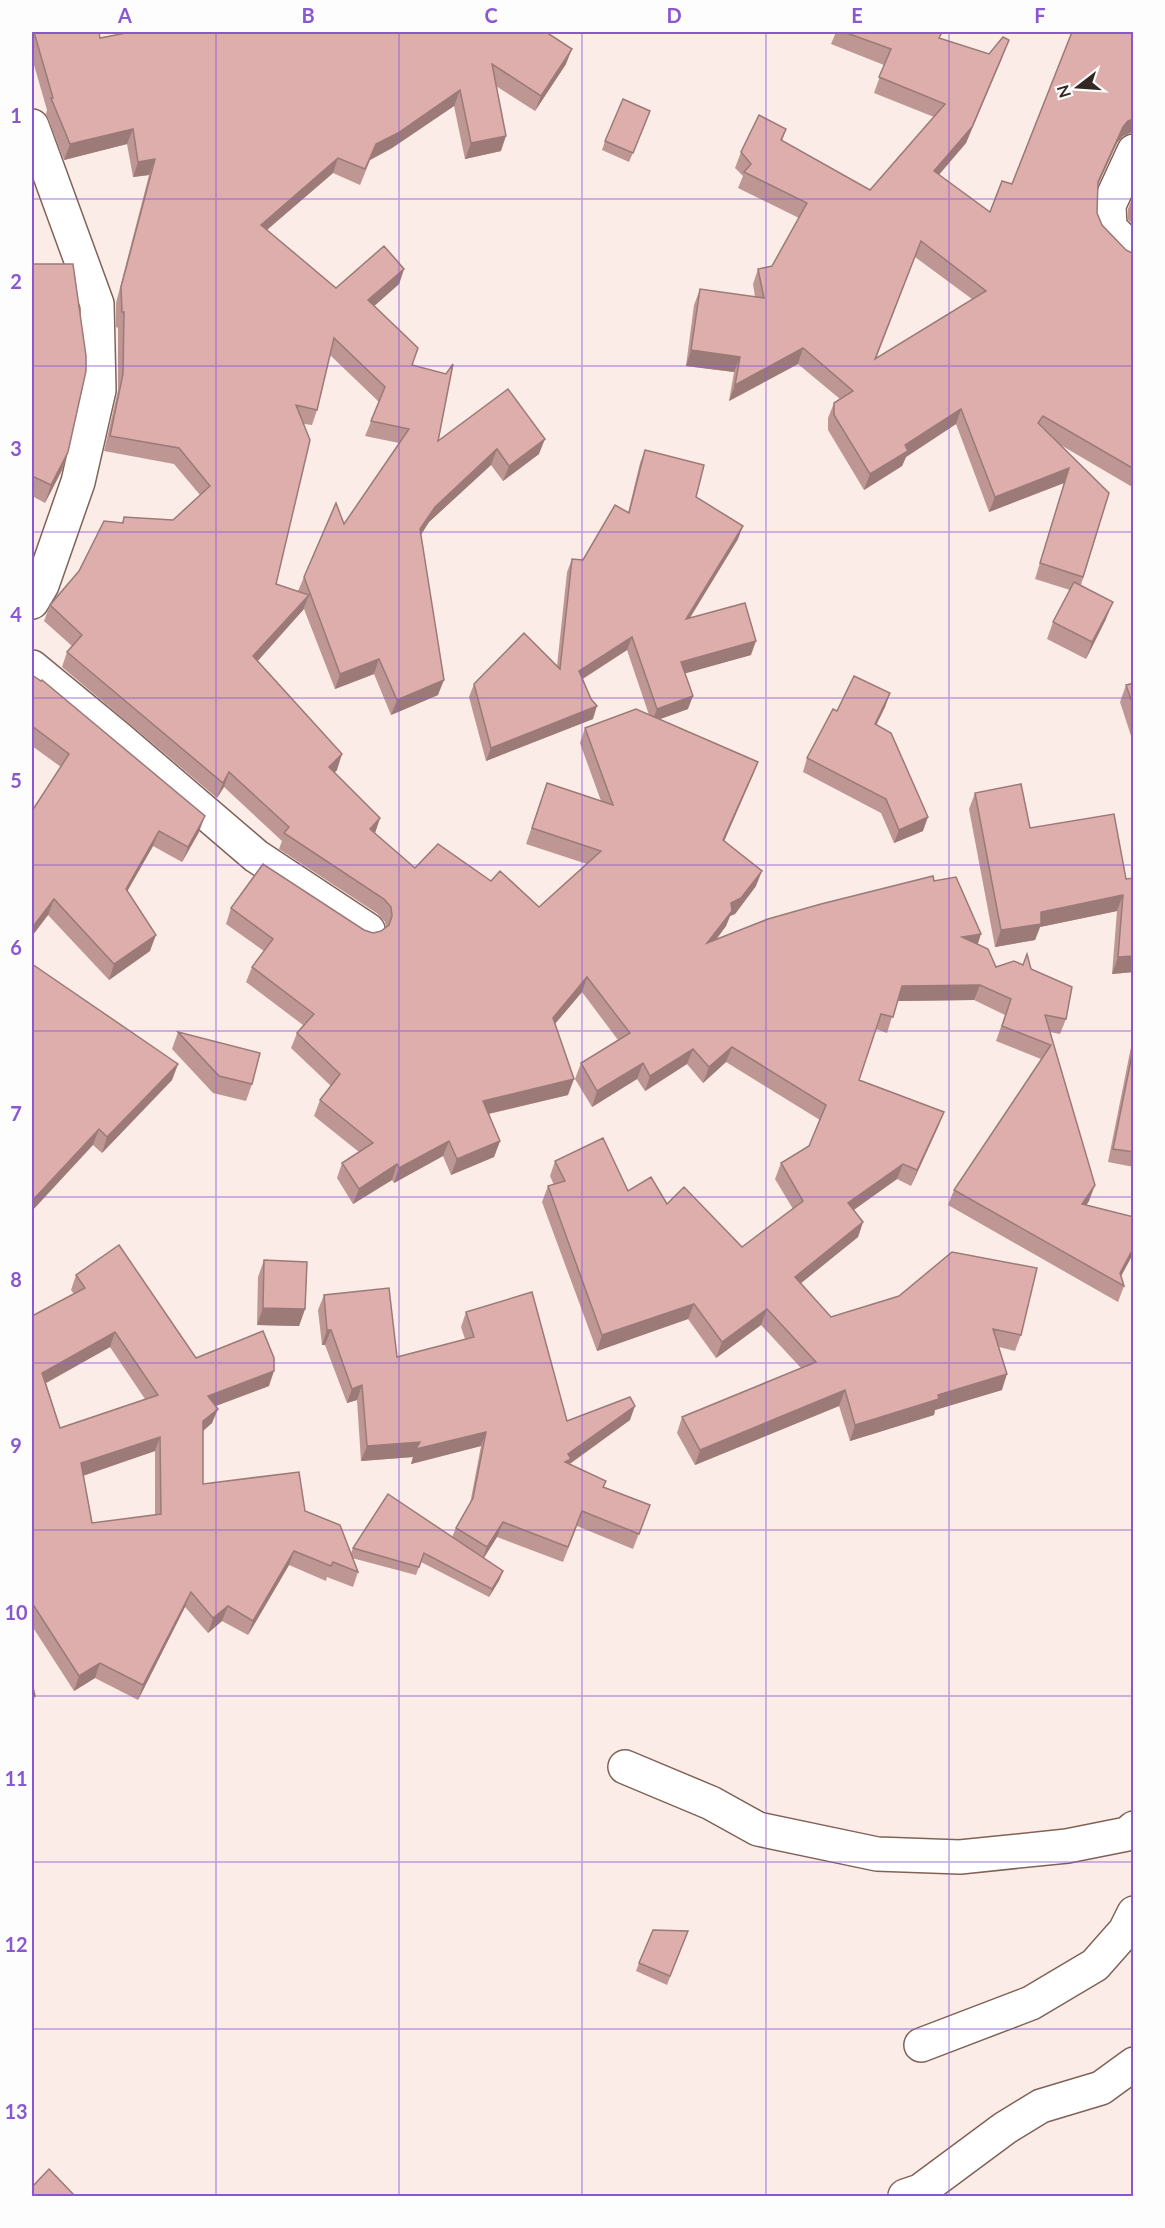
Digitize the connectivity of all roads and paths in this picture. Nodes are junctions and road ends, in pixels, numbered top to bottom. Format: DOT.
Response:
graph roads {
  1 [pos="32,126"];
  2 [pos="1134,151"];
  3 [pos="1134,252"];
  4 [pos="32,602"];
  5 [pos="32,667"];
  6 [pos="368,930"];
  7 [pos="625,1767"];
  8 [pos="1134,1828"];
  9 [pos="1134,1913"];
  10 [pos="921,2045"];
  11 [pos="1134,2064"];
  12 [pos="905,2196"];
  1 -- 4 [label="street"];
  2 -- 3 [label="street"];
  5 -- 6 [label="street"];
  7 -- 8 [label="street"];
  9 -- 10 [label="street"];
  11 -- 12 [label="street"];
}
